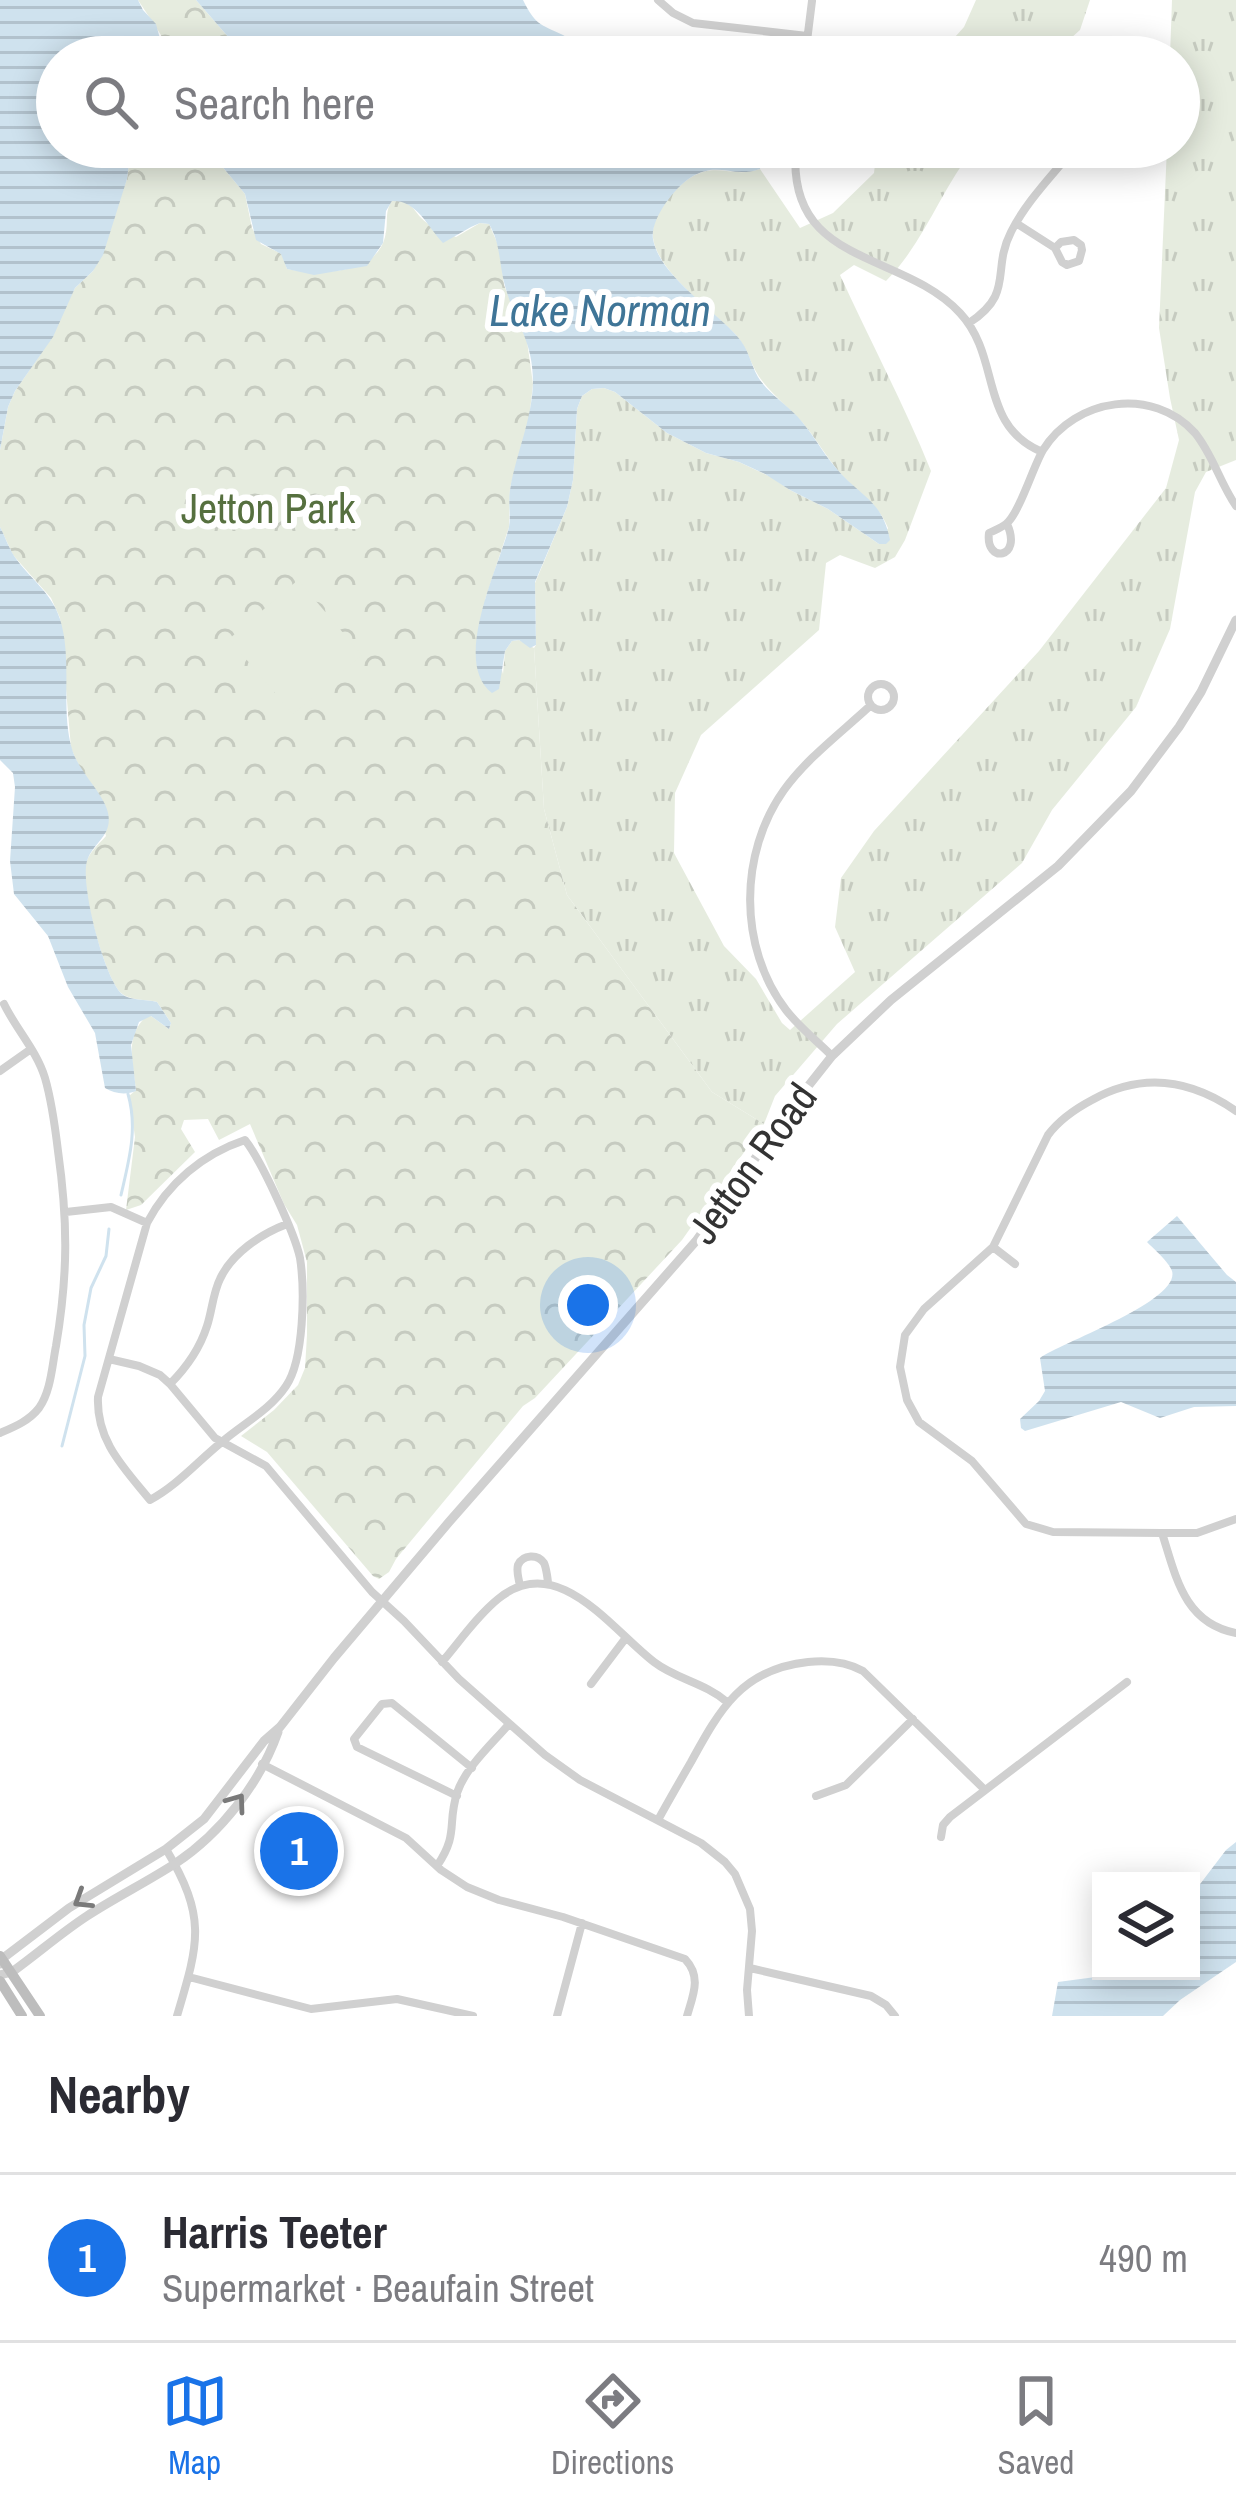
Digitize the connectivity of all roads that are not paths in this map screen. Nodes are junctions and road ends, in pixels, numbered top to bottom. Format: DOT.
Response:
graph roads {
  1 [pos="658,0"];
  2 [pos="812,0"];
  3 [pos="807,36"];
  4 [pos="798,168"];
  5 [pos="1059,168"];
  6 [pos="1016,223"];
  7 [pos="1055,248"];
  8 [pos="969,323"];
  9 [pos="1042,452"];
  10 [pos="1236,506"];
  11 [pos="1007,524"];
  12 [pos="1236,620"];
  13 [pos="871,705"];
  14 [pos="4,1004"];
  15 [pos="31,1049"];
  16 [pos="832,1056"];
  17 [pos="0,1071"];
  18 [pos="1236,1111"];
  19 [pos="66,1212"];
  20 [pos="147,1222"];
  21 [pos="287,1224"];
  22 [pos="993,1247"];
  23 [pos="1015,1264"];
  24 [pos="109,1359"];
  25 [pos="170,1384"];
  26 [pos="0,1433"];
  27 [pos="222,1441"];
  28 [pos="1236,1519"];
  29 [pos="1162,1533"];
  30 [pos="548,1584"];
  31 [pos="520,1586"];
  32 [pos="383,1600"];
  33 [pos="1236,1633"];
  34 [pos="626,1639"];
  35 [pos="442,1662"];
  36 [pos="1127,1682"];
  37 [pos="591,1684"];
  38 [pos="727,1702"];
  39 [pos="914,1719"];
  40 [pos="509,1724"];
  41 [pos="280,1726"];
  42 [pos="262,1764"];
  43 [pos="472,1768"];
  44 [pos="985,1790"];
  45 [pos="457,1796"];
  46 [pos="816,1796"];
  47 [pos="658,1820"];
  48 [pos="941,1837"];
  49 [pos="166,1849"];
  50 [pos="175,1863"];
  51 [pos="437,1866"];
  52 [pos="582,1923"];
  53 [pos="2,1968"];
  54 [pos="750,1968"];
  55 [pos="189,1977"];
  56 [pos="22,2016"];
  57 [pos="40,2016"];
  58 [pos="177,2016"];
  59 [pos="472,2016"];
  60 [pos="556,2016"];
  61 [pos="687,2016"];
  62 [pos="749,2016"];
  63 [pos="895,2016"];
  1 -- 3 [label="street"];
  2 -- 3 [label="street"];
  4 -- 8 [label="street"];
  5 -- 6 [label="street"];
  6 -- 7 [label="street"];
  6 -- 8 [label="street"];
  8 -- 9 [label="street"];
  9 -- 10 [label="street"];
  9 -- 11 [label="street"];
  12 -- 16 [label="street, Jetton Road"];
  13 -- 16 [label="street"];
  14 -- 15 [label="street"];
  15 -- 17 [label="street"];
  15 -- 19 [label="street"];
  16 -- 32 [label="street, Jetton Road"];
  18 -- 22 [label="street"];
  19 -- 20 [label="street"];
  19 -- 26 [label="street"];
  20 -- 21 [label="street"];
  20 -- 24 [label="street"];
  21 -- 25 [label="street"];
  21 -- 27 [label="street"];
  22 -- 23 [label="street"];
  22 -- 29 [label="street"];
  24 -- 25 [label="street"];
  24 -- 27 [label="street"];
  25 -- 27 [label="street"];
  27 -- 32 [label="street"];
  28 -- 29 [label="street"];
  29 -- 33 [label="street"];
  30 -- 31 [label="street"];
  30 -- 31 [label="street"];
  30 -- 34 [label="street"];
  31 -- 35 [label="street"];
  32 -- 35 [label="street"];
  32 -- 41 [label="street, Jetton Road"];
  34 -- 37 [label="street"];
  34 -- 38 [label="street"];
  35 -- 40 [label="street"];
  36 -- 44 [label="street"];
  38 -- 39 [label="street"];
  38 -- 47 [label="street"];
  39 -- 44 [label="street"];
  39 -- 46 [label="street"];
  40 -- 43 [label="street"];
  40 -- 47 [label="street"];
  41 -- 42 [label="street, Jetton Road"];
  41 -- 49 [label="street, Jetton Road"];
  50 -- 42 [label="street, Jetton Road, one-way"];
  42 -- 51 [label="street"];
  43 -- 45 [label="street"];
  43 -- 45 [label="street"];
  44 -- 48 [label="street"];
  45 -- 51 [label="street"];
  47 -- 54 [label="street"];
  49 -- 50 [label="street"];
  49 -- 53 [label="street, Jetton Road, one-way"];
  50 -- 53 [label="street, Jetton Road"];
  50 -- 55 [label="street"];
  51 -- 52 [label="street"];
  52 -- 60 [label="street"];
  52 -- 61 [label="street"];
  53 -- 56 [label="main road"];
  53 -- 57 [label="main road"];
  54 -- 62 [label="street"];
  54 -- 63 [label="street"];
  55 -- 58 [label="street"];
  55 -- 59 [label="street"];
}
